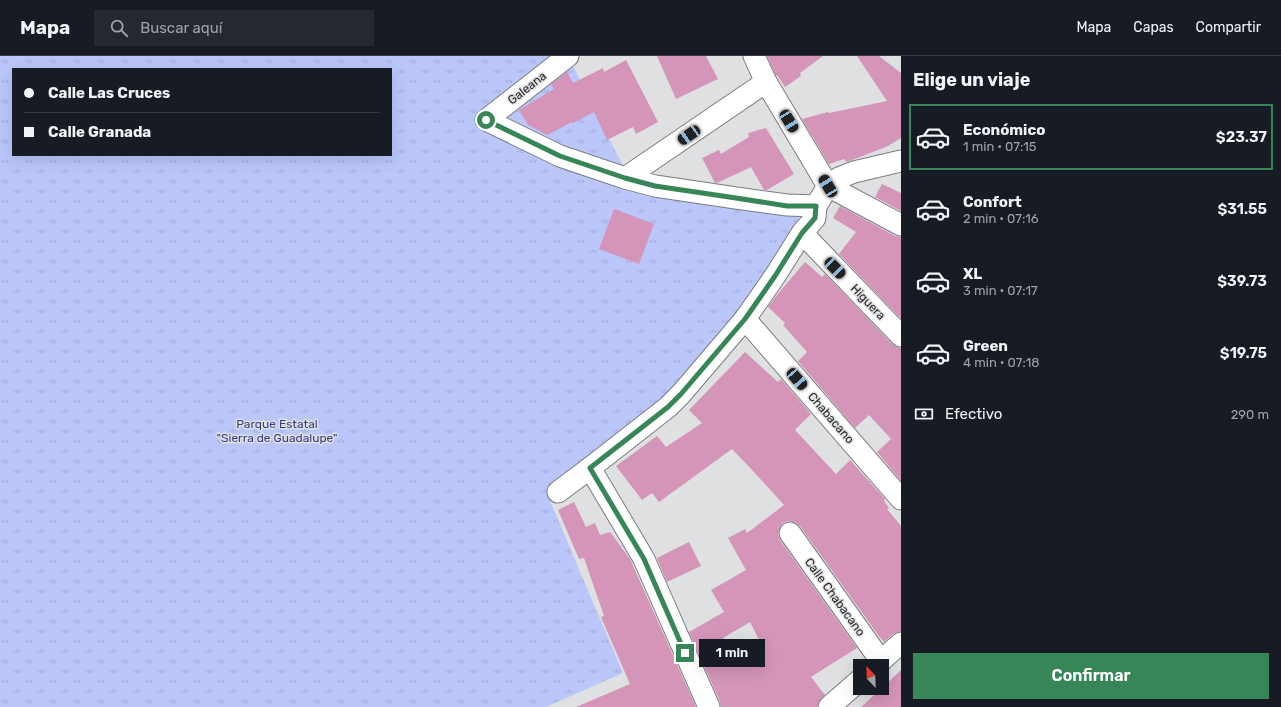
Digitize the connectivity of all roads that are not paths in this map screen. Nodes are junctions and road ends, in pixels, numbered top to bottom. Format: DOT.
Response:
graph roads {
  1 [pos="568,56"];
  2 [pos="754,56"];
  3 [pos="766,82"];
  4 [pos="901,161"];
  5 [pos="625,178"];
  6 [pos="828,186"];
  7 [pos="816,206"];
  8 [pos="901,225"];
  9 [pos="802,233"];
  10 [pos="745,319"];
  11 [pos="901,336"];
  12 [pos="590,468"];
  13 [pos="558,492"];
  14 [pos="901,500"];
  15 [pos="790,533"];
  16 [pos="901,643"];
  17 [pos="875,659"];
  18 [pos="883,659"];
  19 [pos="853,686"];
  20 [pos="709,707"];
  21 [pos="829,707"];
  1 -- 5 [label="street, Galeana"];
  2 -- 3 [label="street"];
  3 -- 5 [label="street"];
  3 -- 6 [label="street"];
  4 -- 6 [label="street"];
  5 -- 7 [label="street"];
  6 -- 7 [label="street"];
  6 -- 8 [label="street"];
  7 -- 9 [label="street"];
  9 -- 10 [label="street"];
  9 -- 11 [label="street, Higuera"];
  10 -- 12 [label="street"];
  10 -- 14 [label="street, Chabacano"];
  12 -- 13 [label="street"];
  12 -- 20 [label="street"];
  15 -- 17 [label="street, Calle Chabacano"];
  16 -- 18 [label="street"];
  19 -- 21 [label="street"];
}
